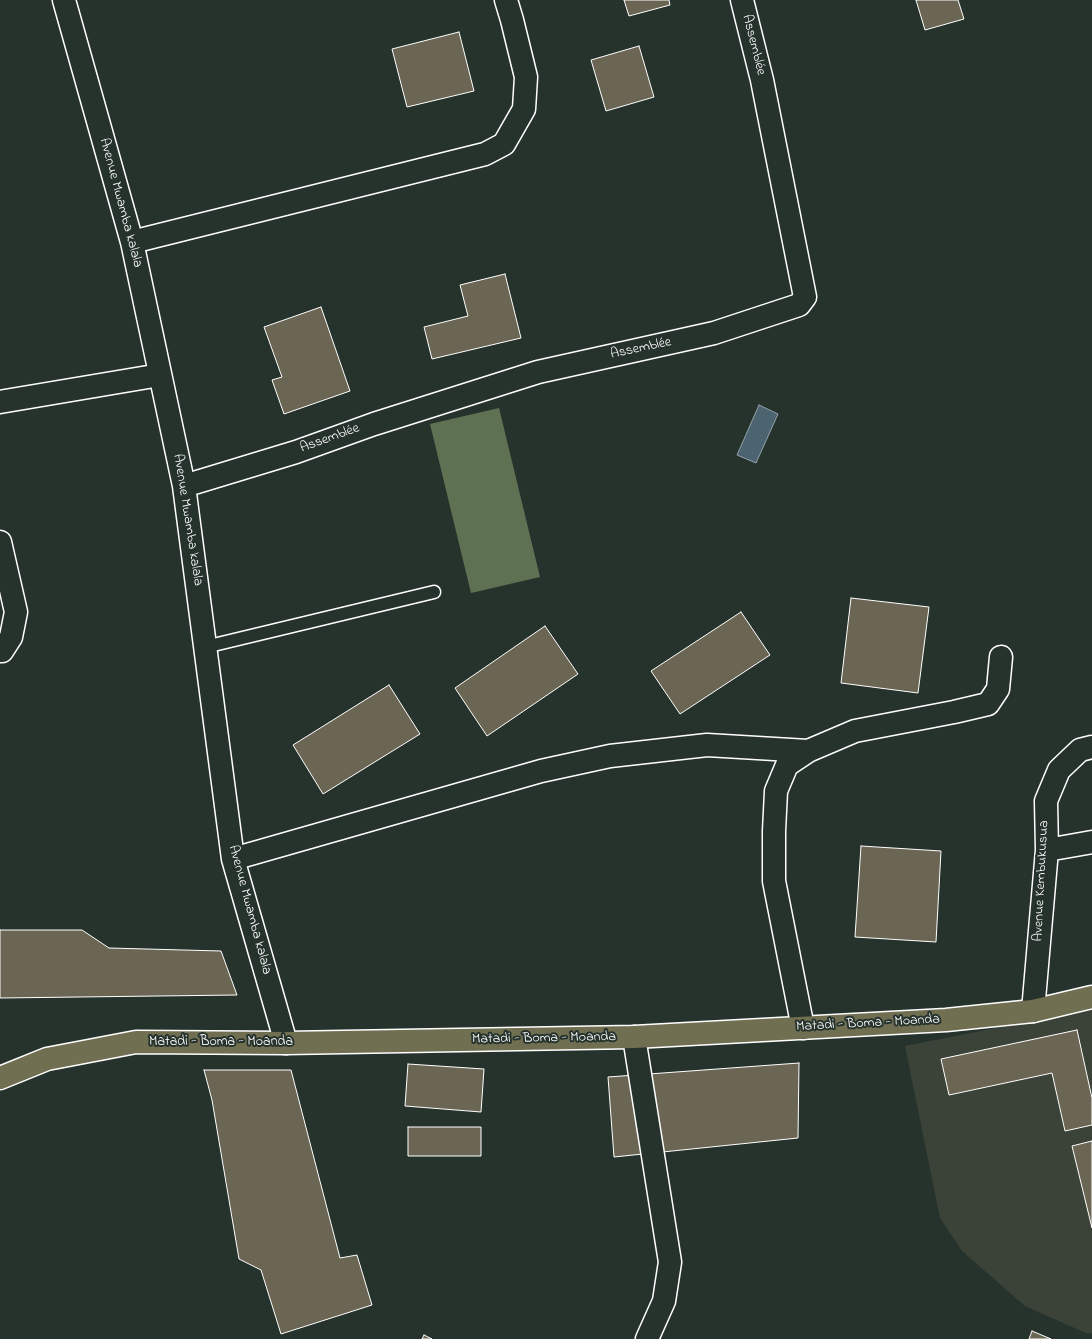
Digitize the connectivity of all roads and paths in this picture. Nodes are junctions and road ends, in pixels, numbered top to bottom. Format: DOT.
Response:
graph roads {
  1 [pos="506,0"];
  2 [pos="742,0"];
  3 [pos="68,1"];
  4 [pos="132,242"];
  5 [pos="160,374"];
  6 [pos="0,402"];
  7 [pos="184,486"];
  8 [pos="0,542"];
  9 [pos="434,592"];
  10 [pos="205,647"];
  11 [pos="0,651"];
  12 [pos="1001,657"];
  13 [pos="1092,747"];
  14 [pos="808,751"];
  15 [pos="1092,842"];
  16 [pos="1047,850"];
  17 [pos="233,859"];
  18 [pos="1092,997"];
  19 [pos="1033,1011"];
  20 [pos="803,1028"];
  21 [pos="634,1037"];
  22 [pos="286,1044"];
  23 [pos="0,1078"];
  24 [pos="647,1339"];
  1 -- 4 [label="street"];
  2 -- 7 [label="street, Assemblée"];
  3 -- 4 [label="street, Avenue Mwamba kalala"];
  4 -- 5 [label="street, Avenue Mwamba kalala"];
  5 -- 6 [label="street"];
  5 -- 7 [label="street, Avenue Mwamba kalala"];
  7 -- 10 [label="street, Avenue Mwamba kalala"];
  8 -- 11 [label="street"];
  9 -- 10 [label="lane"];
  10 -- 17 [label="street, Avenue Mwamba kalala"];
  12 -- 14 [label="street"];
  13 -- 16 [label="street, Avenue Kembukusua"];
  14 -- 17 [label="street"];
  14 -- 20 [label="street"];
  15 -- 16 [label="street"];
  16 -- 19 [label="street, Avenue Kembukusua"];
  17 -- 22 [label="street, Avenue Mwamba kalala"];
  18 -- 19 [label="highway, Matadi - Boma - Moanda"];
  19 -- 20 [label="highway, Matadi - Boma - Moanda"];
  20 -- 21 [label="highway, Matadi - Boma - Moanda"];
  21 -- 22 [label="highway, Matadi - Boma - Moanda"];
  21 -- 24 [label="street"];
  22 -- 23 [label="highway, Matadi - Boma - Moanda"];
}
